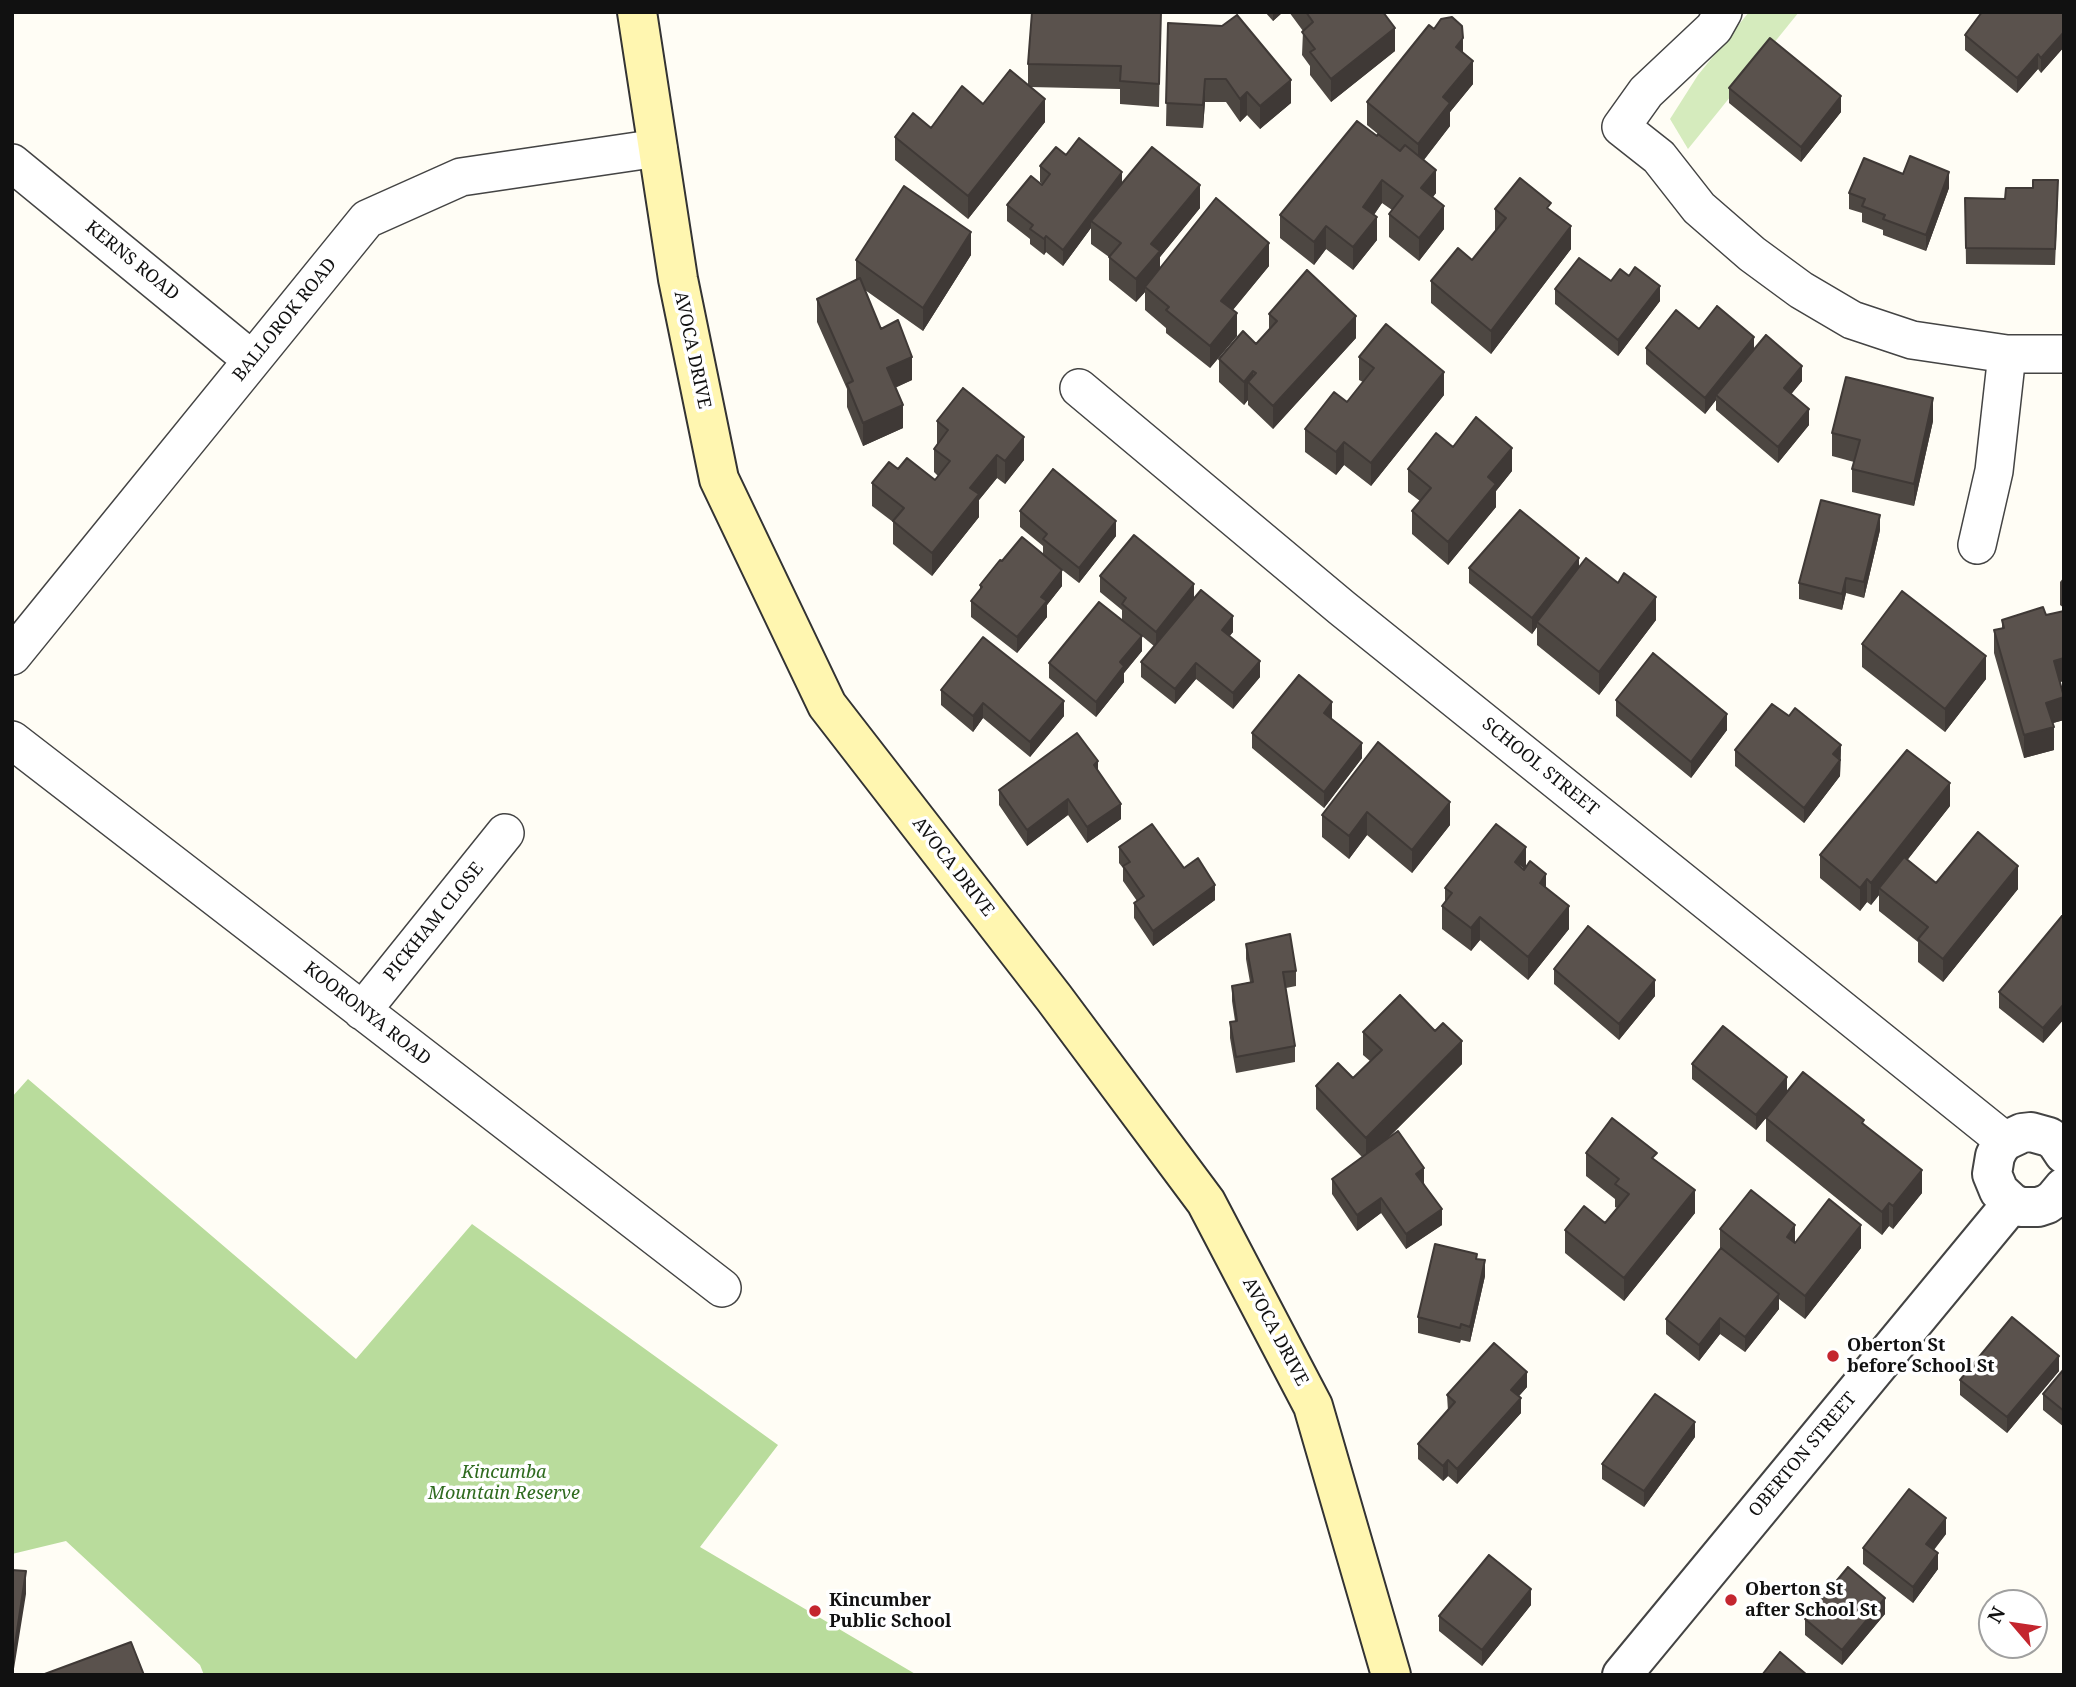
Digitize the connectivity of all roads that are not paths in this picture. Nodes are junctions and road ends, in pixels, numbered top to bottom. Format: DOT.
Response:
graph roads {
  1 [pos="638,12"];
  2 [pos="1723,12"];
  3 [pos="658,148"];
  4 [pos="12,163"];
  5 [pos="2007,354"];
  6 [pos="2064,354"];
  7 [pos="252,360"];
  8 [pos="1079,388"];
  9 [pos="1977,545"];
  10 [pos="12,656"];
  11 [pos="12,740"];
  12 [pos="505,833"];
  13 [pos="362,1011"];
  14 [pos="2006,1141"];
  15 [pos="2061,1143"];
  16 [pos="2063,1191"];
  17 [pos="2012,1203"];
  18 [pos="722,1288"];
  19 [pos="1391,1675"];
  20 [pos="1622,1675"];
  1 -- 3 [label="main road, AVOCA DRIVE"];
  2 -- 5 [label="street"];
  3 -- 7 [label="street, BALLOROK ROAD"];
  3 -- 19 [label="main road, AVOCA DRIVE"];
  4 -- 7 [label="street, KERNS ROAD"];
  5 -- 6 [label="street"];
  5 -- 9 [label="street"];
  7 -- 10 [label="street, BALLOROK ROAD"];
  8 -- 14 [label="street, SCHOOL STREET"];
  11 -- 13 [label="street, KOORONYA ROAD"];
  12 -- 13 [label="street, PICKHAM CLOSE"];
  13 -- 18 [label="street, KOORONYA ROAD"];
  14 -- 15 [label="street"];
  14 -- 17 [label="street"];
  16 -- 17 [label="street"];
  17 -- 20 [label="street, OBERTON STREET"];
}
